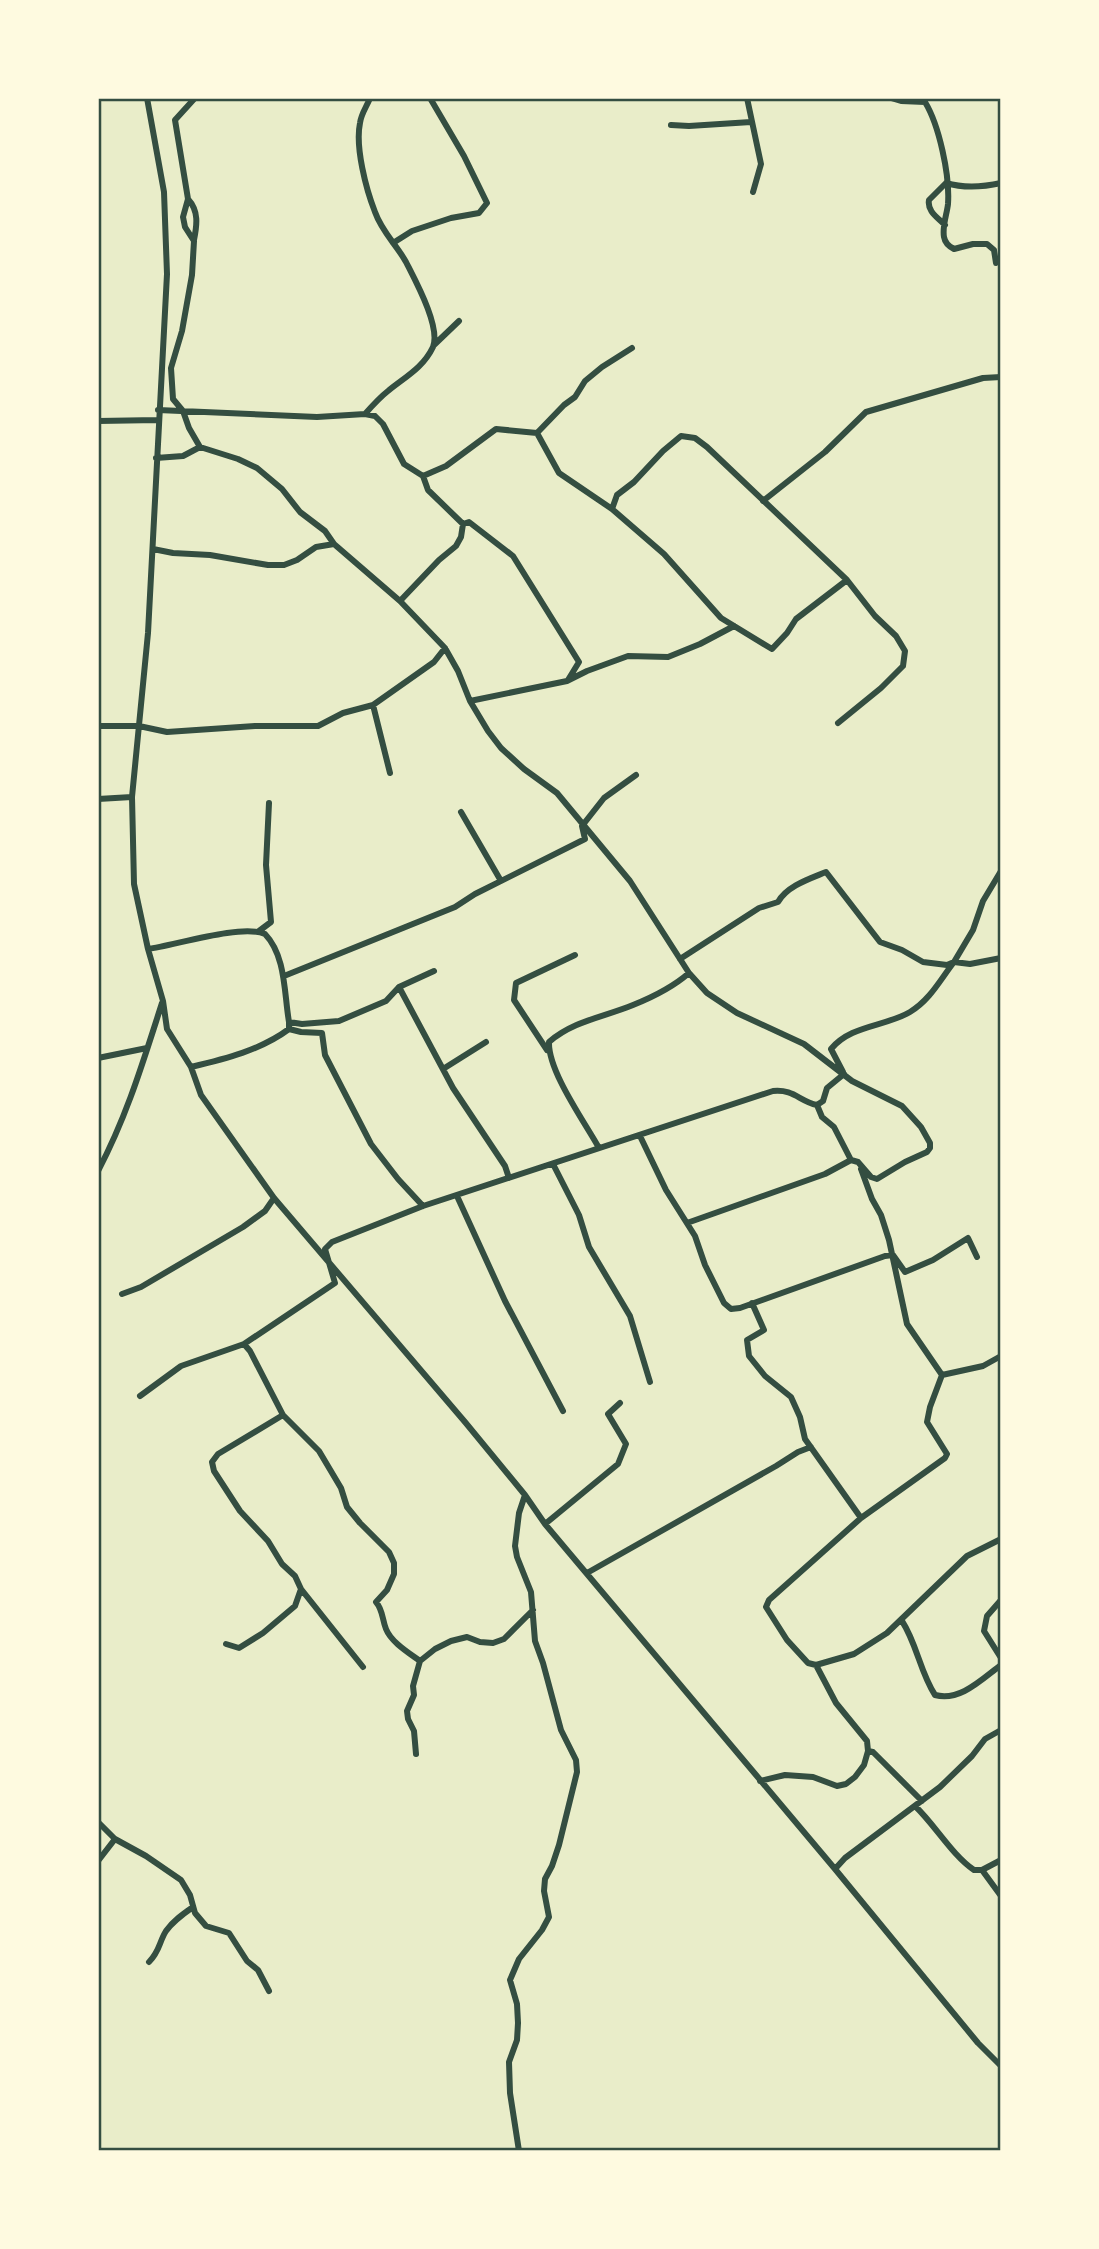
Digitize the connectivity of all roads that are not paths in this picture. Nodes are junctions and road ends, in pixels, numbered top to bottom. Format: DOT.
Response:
graph roads {
  1 [pos="147,98"];
  2 [pos="195,98"];
  3 [pos="370,98"];
  4 [pos="430,98"];
  5 [pos="747,98"];
  6 [pos="891,98"];
  7 [pos="751,122"];
  8 [pos="671,125"];
  9 [pos="946,183"];
  10 [pos="1001,183"];
  11 [pos="753,192"];
  12 [pos="188,200"];
  13 [pos="944,225"];
  14 [pos="194,241"];
  15 [pos="393,243"];
  16 [pos="996,263"];
  17 [pos="459,321"];
  18 [pos="434,345"];
  19 [pos="632,348"];
  20 [pos="161,363"];
  21 [pos="171,368"];
  22 [pos="1001,377"];
  23 [pos="158,410"];
  24 [pos="183,411"];
  25 [pos="365,414"];
  26 [pos="158,420"];
  27 [pos="98,421"];
  28 [pos="537,433"];
  29 [pos="200,447"];
  30 [pos="156,458"];
  31 [pos="423,476"];
  32 [pos="763,501"];
  33 [pos="612,509"];
  34 [pos="463,524"];
  35 [pos="334,544"];
  36 [pos="153,549"];
  37 [pos="846,580"];
  38 [pos="400,601"];
  39 [pos="734,626"];
  40 [pos="445,648"];
  41 [pos="567,681"];
  42 [pos="470,701"];
  43 [pos="373,705"];
  44 [pos="838,723"];
  45 [pos="98,726"];
  46 [pos="139,726"];
  47 [pos="390,773"];
  48 [pos="636,775"];
  49 [pos="132,797"];
  50 [pos="98,799"];
  51 [pos="269,803"];
  52 [pos="461,812"];
  53 [pos="582,825"];
  54 [pos="1001,871"];
  55 [pos="501,881"];
  56 [pos="271,922"];
  57 [pos="259,931"];
  58 [pos="271,940"];
  59 [pos="148,949"];
  60 [pos="575,955"];
  61 [pos="1001,958"];
  62 [pos="680,959"];
  63 [pos="954,962"];
  64 [pos="434,971"];
  65 [pos="689,973"];
  66 [pos="284,975"];
  67 [pos="399,987"];
  68 [pos="163,1001"];
  69 [pos="289,1025"];
  70 [pos="486,1042"];
  71 [pos="147,1048"];
  72 [pos="548,1052"];
  73 [pos="98,1058"];
  74 [pos="191,1067"];
  75 [pos="443,1069"];
  76 [pos="844,1074"];
  77 [pos="817,1105"];
  78 [pos="640,1136"];
  79 [pos="600,1148"];
  80 [pos="855,1161"];
  81 [pos="553,1164"];
  82 [pos="98,1171"];
  83 [pos="509,1178"];
  84 [pos="457,1196"];
  85 [pos="274,1198"];
  86 [pos="423,1206"];
  87 [pos="687,1223"];
  88 [pos="893,1255"];
  89 [pos="326,1257"];
  90 [pos="977,1257"];
  91 [pos="122,1294"];
  92 [pos="752,1303"];
  93 [pos="244,1344"];
  94 [pos="1001,1356"];
  95 [pos="942,1376"];
  96 [pos="650,1382"];
  97 [pos="140,1396"];
  98 [pos="620,1403"];
  99 [pos="563,1411"];
  100 [pos="283,1415"];
  101 [pos="811,1447"];
  102 [pos="525,1495"];
  103 [pos="860,1518"];
  104 [pos="545,1524"];
  105 [pos="1001,1539"];
  106 [pos="587,1573"];
  107 [pos="301,1588"];
  108 [pos="1001,1600"];
  109 [pos="533,1610"];
  110 [pos="902,1621"];
  111 [pos="226,1644"];
  112 [pos="1001,1658"];
  113 [pos="420,1661"];
  114 [pos="817,1665"];
  115 [pos="1001,1665"];
  116 [pos="363,1667"];
  117 [pos="1001,1730"];
  118 [pos="867,1751"];
  119 [pos="416,1754"];
  120 [pos="760,1781"];
  121 [pos="922,1801"];
  122 [pos="915,1806"];
  123 [pos="98,1822"];
  124 [pos="115,1839"];
  125 [pos="1001,1860"];
  126 [pos="98,1861"];
  127 [pos="835,1869"];
  128 [pos="982,1870"];
  129 [pos="1001,1896"];
  130 [pos="193,1907"];
  131 [pos="149,1962"];
  132 [pos="269,1991"];
  133 [pos="1001,2066"];
  134 [pos="519,2151"];
  1 -- 20 [label="street"];
  2 -- 12 [label="street"];
  3 -- 15 [label="street"];
  4 -- 15 [label="street"];
  5 -- 7 [label="street"];
  6 -- 9 [label="street"];
  7 -- 8 [label="street"];
  7 -- 11 [label="street"];
  9 -- 10 [label="street"];
  9 -- 13 [label="street"];
  9 -- 13 [label="street"];
  12 -- 14 [label="street"];
  12 -- 14 [label="street"];
  13 -- 16 [label="street"];
  14 -- 21 [label="street"];
  15 -- 18 [label="street"];
  17 -- 18 [label="street"];
  18 -- 25 [label="street"];
  19 -- 28 [label="street"];
  20 -- 21 [label="street"];
  20 -- 23 [label="street"];
  21 -- 24 [label="street"];
  22 -- 32 [label="street"];
  23 -- 24 [label="street"];
  23 -- 26 [label="street"];
  24 -- 25 [label="street"];
  24 -- 29 [label="street"];
  25 -- 31 [label="street"];
  26 -- 27 [label="street"];
  26 -- 30 [label="street"];
  28 -- 31 [label="street"];
  28 -- 33 [label="street"];
  29 -- 30 [label="street"];
  29 -- 35 [label="street"];
  30 -- 36 [label="street"];
  31 -- 34 [label="street"];
  32 -- 33 [label="street"];
  32 -- 37 [label="street"];
  33 -- 39 [label="street"];
  34 -- 38 [label="street"];
  34 -- 41 [label="street"];
  35 -- 36 [label="street"];
  35 -- 38 [label="street"];
  36 -- 46 [label="street"];
  37 -- 39 [label="street"];
  37 -- 44 [label="street"];
  38 -- 40 [label="street"];
  39 -- 41 [label="street"];
  40 -- 42 [label="street"];
  40 -- 43 [label="street"];
  41 -- 42 [label="street"];
  42 -- 53 [label="street"];
  43 -- 46 [label="street"];
  43 -- 47 [label="street"];
  45 -- 46 [label="street"];
  46 -- 49 [label="street"];
  48 -- 53 [label="street"];
  49 -- 50 [label="street"];
  49 -- 59 [label="street"];
  51 -- 56 [label="street"];
  52 -- 55 [label="street"];
  53 -- 55 [label="street"];
  53 -- 62 [label="street"];
  54 -- 63 [label="street"];
  55 -- 66 [label="street"];
  56 -- 57 [label="street"];
  56 -- 58 [label="street"];
  57 -- 58 [label="street"];
  57 -- 59 [label="street"];
  58 -- 66 [label="street"];
  59 -- 68 [label="street"];
  60 -- 72 [label="street"];
  61 -- 63 [label="street"];
  62 -- 63 [label="street"];
  62 -- 65 [label="street"];
  63 -- 76 [label="street"];
  64 -- 67 [label="street"];
  65 -- 72 [label="street"];
  65 -- 76 [label="street"];
  66 -- 69 [label="street"];
  67 -- 69 [label="street"];
  67 -- 75 [label="street"];
  68 -- 71 [label="street"];
  68 -- 74 [label="street"];
  69 -- 74 [label="street"];
  69 -- 86 [label="street"];
  70 -- 75 [label="street"];
  71 -- 73 [label="street"];
  71 -- 82 [label="street"];
  72 -- 79 [label="street"];
  74 -- 85 [label="street"];
  75 -- 83 [label="street"];
  76 -- 77 [label="street"];
  76 -- 80 [label="street"];
  77 -- 78 [label="street"];
  77 -- 80 [label="street"];
  78 -- 79 [label="street"];
  78 -- 87 [label="street"];
  79 -- 81 [label="street"];
  80 -- 87 [label="street"];
  80 -- 88 [label="street"];
  81 -- 83 [label="street"];
  81 -- 96 [label="street"];
  83 -- 84 [label="street"];
  84 -- 86 [label="street"];
  84 -- 99 [label="street"];
  85 -- 89 [label="street"];
  85 -- 91 [label="street"];
  86 -- 89 [label="street"];
  87 -- 92 [label="street"];
  88 -- 90 [label="street"];
  88 -- 92 [label="street"];
  88 -- 95 [label="street"];
  89 -- 93 [label="street"];
  89 -- 102 [label="street"];
  92 -- 101 [label="street"];
  93 -- 97 [label="street"];
  93 -- 100 [label="street"];
  94 -- 95 [label="street"];
  95 -- 103 [label="street"];
  98 -- 104 [label="street"];
  100 -- 107 [label="street"];
  100 -- 113 [label="street"];
  101 -- 103 [label="street"];
  101 -- 106 [label="street"];
  102 -- 104 [label="street"];
  102 -- 109 [label="street"];
  103 -- 114 [label="street"];
  104 -- 106 [label="street"];
  105 -- 110 [label="street"];
  106 -- 120 [label="street"];
  107 -- 111 [label="street"];
  107 -- 116 [label="street"];
  108 -- 112 [label="street"];
  109 -- 113 [label="street"];
  109 -- 134 [label="street"];
  110 -- 114 [label="street"];
  110 -- 115 [label="street"];
  113 -- 119 [label="street"];
  114 -- 118 [label="street"];
  117 -- 121 [label="street"];
  118 -- 120 [label="street"];
  118 -- 121 [label="street"];
  120 -- 127 [label="street"];
  121 -- 122 [label="street"];
  122 -- 127 [label="street"];
  122 -- 128 [label="street"];
  123 -- 124 [label="street"];
  124 -- 126 [label="street"];
  124 -- 130 [label="street"];
  125 -- 128 [label="street"];
  127 -- 133 [label="street"];
  128 -- 129 [label="street"];
  130 -- 131 [label="street"];
  130 -- 132 [label="street"];
}
